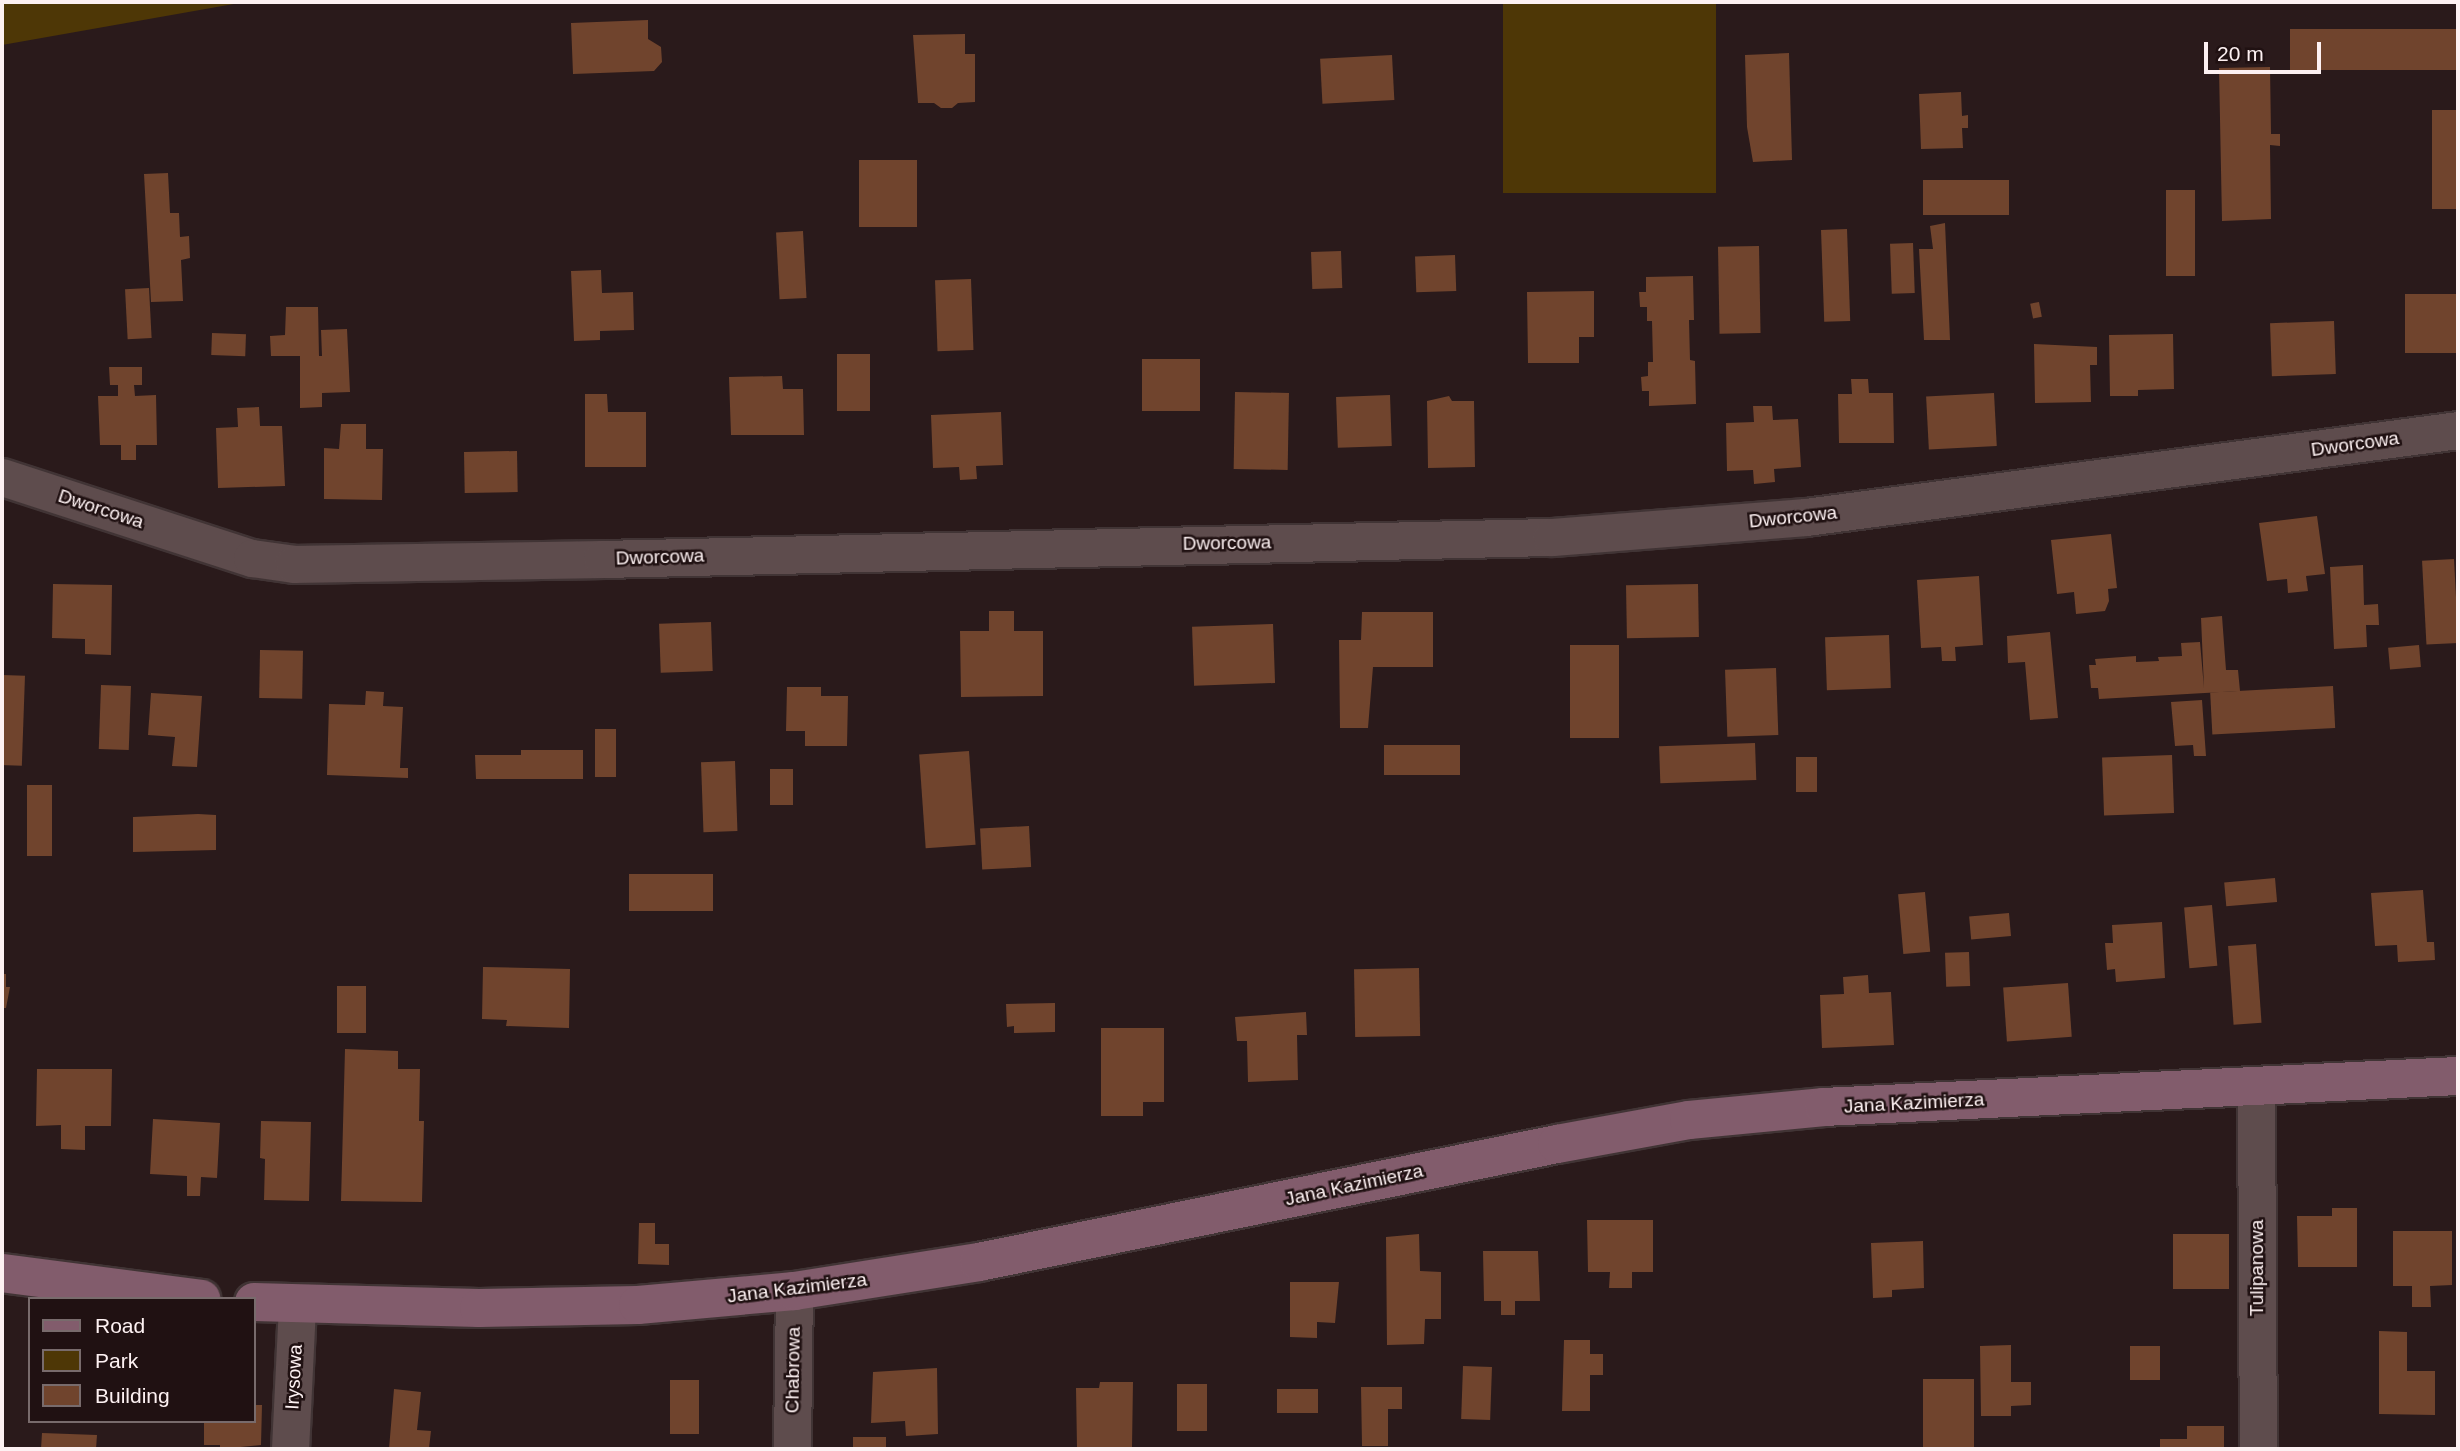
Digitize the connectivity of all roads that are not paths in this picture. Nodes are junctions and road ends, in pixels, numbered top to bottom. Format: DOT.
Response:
graph roads {
  1 [pos="2458,430"];
  2 [pos="2,477"];
  3 [pos="2458,1076"];
  4 [pos="2256,1087"];
  5 [pos="2,1273"];
  6 [pos="794,1291"];
  7 [pos="170,1297"];
  8 [pos="256,1302"];
  9 [pos="297,1304"];
  10 [pos="290,1449"];
  11 [pos="792,1449"];
  12 [pos="2258,1449"];
  1 -- 2 [label="street, Dworcowa"];
  3 -- 4 [label="main road, Jana Kazimierza"];
  4 -- 6 [label="main road, Jana Kazimierza"];
  4 -- 12 [label="street, Tulipanowa"];
  5 -- 7 [label="main road"];
  6 -- 9 [label="main road, Jana Kazimierza"];
  6 -- 11 [label="street, Chabrowa"];
  8 -- 9 [label="main road, Jana Kazimierza"];
  9 -- 10 [label="street, Irysowa"];
}
